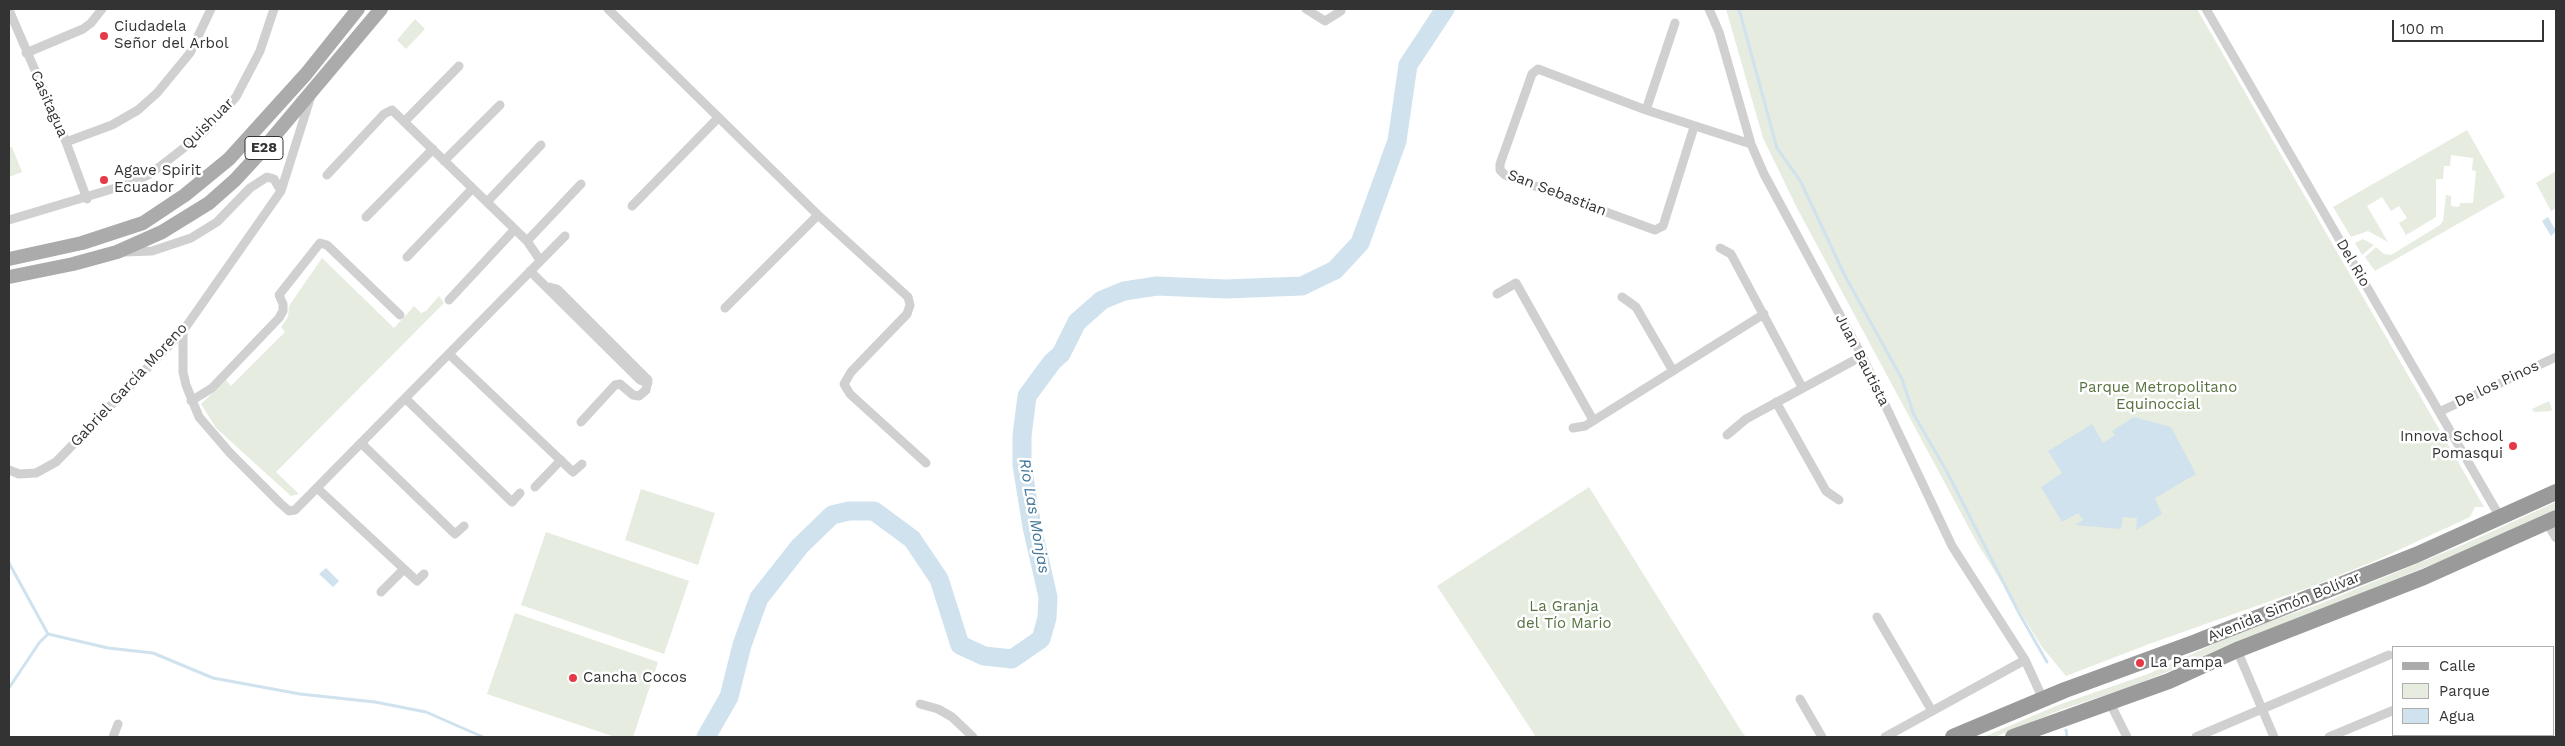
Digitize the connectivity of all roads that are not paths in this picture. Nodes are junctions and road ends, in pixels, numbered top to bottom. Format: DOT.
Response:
graph roads {
  1 [pos="102,9"];
  2 [pos="211,9"];
  3 [pos="274,9"];
  4 [pos="358,9"];
  5 [pos="381,9"];
  6 [pos="608,9"];
  7 [pos="1306,9"];
  8 [pos="1709,9"];
  9 [pos="2206,9"];
  10 [pos="9,10"];
  11 [pos="1341,11"];
  12 [pos="1675,23"];
  13 [pos="26,53"];
  14 [pos="459,66"];
  15 [pos="312,93"];
  16 [pos="500,105"];
  17 [pos="1646,110"];
  18 [pos="718,118"];
  19 [pos="405,122"];
  20 [pos="1694,127"];
  21 [pos="66,142"];
  22 [pos="1751,144"];
  23 [pos="541,145"];
  24 [pos="433,149"];
  25 [pos="444,161"];
  26 [pos="327,175"];
  27 [pos="582,184"];
  28 [pos="472,189"];
  29 [pos="281,191"];
  30 [pos="86,199"];
  31 [pos="487,202"];
  32 [pos="632,206"];
  33 [pos="818,215"];
  34 [pos="366,217"];
  35 [pos="9,220"];
  36 [pos="515,229"];
  37 [pos="565,236"];
  38 [pos="527,241"];
  39 [pos="1720,248"];
  40 [pos="117,252"];
  41 [pos="407,257"];
  42 [pos="9,259"];
  43 [pos="540,260"];
  44 [pos="530,271"];
  45 [pos="9,277"];
  46 [pos="1497,294"];
  47 [pos="1622,297"];
  48 [pos="449,300"];
  49 [pos="725,308"];
  50 [pos="1764,314"];
  51 [pos="400,316"];
  52 [pos="183,331"];
  53 [pos="449,354"];
  54 [pos="1862,356"];
  55 [pos="2556,357"];
  56 [pos="1673,371"];
  57 [pos="1802,387"];
  58 [pos="406,399"];
  59 [pos="191,401"];
  60 [pos="1776,402"];
  61 [pos="2438,412"];
  62 [pos="1593,420"];
  63 [pos="581,422"];
  64 [pos="1573,428"];
  65 [pos="1727,435"];
  66 [pos="362,444"];
  67 [pos="561,460"];
  68 [pos="926,463"];
  69 [pos="582,464"];
  70 [pos="9,470"];
  71 [pos="535,487"];
  72 [pos="317,488"];
  73 [pos="2556,492"];
  74 [pos="520,493"];
  75 [pos="1839,500"];
  76 [pos="2500,517"];
  77 [pos="2552,521"];
  78 [pos="464,526"];
  79 [pos="2556,538"];
  80 [pos="404,569"];
  81 [pos="424,574"];
  82 [pos="382,592"];
  83 [pos="1877,616"];
  84 [pos="2237,650"];
  85 [pos="2388,655"];
  86 [pos="2025,660"];
  87 [pos="1800,699"];
  88 [pos="2043,699"];
  89 [pos="2110,703"];
  90 [pos="920,704"];
  91 [pos="2263,710"];
  92 [pos="1932,711"];
  93 [pos="2392,711"];
  94 [pos="118,724"];
  95 [pos="112,737"];
  96 [pos="973,737"];
  97 [pos="1822,737"];
  98 [pos="1885,737"];
  99 [pos="1953,737"];
  100 [pos="2013,737"];
  101 [pos="2127,737"];
  102 [pos="2196,737"];
  103 [pos="2274,737"];
  104 [pos="2329,737"];
  1 -- 13 [label="street"];
  2 -- 21 [label="street"];
  3 -- 30 [label="street, Quishuar"];
  4 -- 42 [label="main road, E28"];
  5 -- 15 [label="main road, E28"];
  6 -- 18 [label="street"];
  7 -- 11 [label="street"];
  8 -- 22 [label="street, Juan Bautista"];
  9 -- 61 [label="street, Del Rio"];
  10 -- 13 [label="street, Casitagua"];
  12 -- 17 [label="street"];
  13 -- 21 [label="street, Casitagua"];
  14 -- 19 [label="street"];
  15 -- 29 [label="street, Gabriel García Moreno"];
  15 -- 40 [label="main road, E28"];
  16 -- 25 [label="street"];
  17 -- 20 [label="street, San Sebastian"];
  17 -- 20 [label="street, San Sebastian"];
  18 -- 32 [label="street"];
  18 -- 33 [label="street"];
  19 -- 24 [label="street"];
  19 -- 26 [label="street"];
  20 -- 22 [label="street, San Sebastian"];
  21 -- 30 [label="street, Casitagua"];
  22 -- 54 [label="street, Juan Bautista"];
  23 -- 31 [label="street"];
  24 -- 25 [label="street"];
  24 -- 34 [label="street"];
  25 -- 28 [label="street"];
  27 -- 38 [label="street"];
  28 -- 31 [label="street"];
  28 -- 41 [label="street"];
  29 -- 40 [label="street"];
  29 -- 52 [label="street, Gabriel García Moreno"];
  30 -- 35 [label="street, Quishuar"];
  31 -- 36 [label="street"];
  33 -- 49 [label="street"];
  33 -- 68 [label="street"];
  36 -- 38 [label="street"];
  36 -- 48 [label="street"];
  37 -- 43 [label="street"];
  38 -- 43 [label="street"];
  39 -- 50 [label="street"];
  40 -- 45 [label="main road, E28"];
  43 -- 44 [label="street"];
  44 -- 53 [label="street"];
  44 -- 63 [label="street"];
  46 -- 62 [label="street"];
  47 -- 56 [label="street"];
  50 -- 56 [label="street"];
  50 -- 57 [label="street"];
  51 -- 59 [label="street"];
  52 -- 59 [label="street"];
  52 -- 70 [label="street, Gabriel García Moreno"];
  53 -- 58 [label="street"];
  53 -- 67 [label="street"];
  54 -- 57 [label="street"];
  54 -- 86 [label="street, Juan Bautista"];
  55 -- 61 [label="street, De los Pinos"];
  56 -- 62 [label="street"];
  57 -- 60 [label="street"];
  58 -- 66 [label="street"];
  58 -- 74 [label="street"];
  59 -- 72 [label="street"];
  60 -- 65 [label="street"];
  60 -- 75 [label="street"];
  61 -- 76 [label="street, Del Rio"];
  62 -- 64 [label="street"];
  66 -- 72 [label="street"];
  66 -- 78 [label="street"];
  67 -- 69 [label="street"];
  67 -- 71 [label="street"];
  72 -- 80 [label="street"];
  73 -- 76 [label="highway, Avenida Simón Bolívar"];
  76 -- 88 [label="highway, Avenida Simón Bolívar"];
  77 -- 79 [label="street"];
  77 -- 84 [label="highway, Avenida Simón Bolívar"];
  80 -- 81 [label="street"];
  80 -- 82 [label="street"];
  83 -- 92 [label="street"];
  84 -- 89 [label="highway, Avenida Simón Bolívar"];
  84 -- 91 [label="street"];
  85 -- 91 [label="street"];
  86 -- 88 [label="street, Juan Bautista"];
  86 -- 92 [label="street"];
  87 -- 97 [label="street"];
  88 -- 99 [label="highway, Avenida Simón Bolívar"];
  89 -- 100 [label="highway, Avenida Simón Bolívar"];
  89 -- 101 [label="street"];
  90 -- 96 [label="street"];
  91 -- 102 [label="street"];
  91 -- 103 [label="street"];
  92 -- 98 [label="street"];
  93 -- 104 [label="street"];
  94 -- 95 [label="street"];
}
